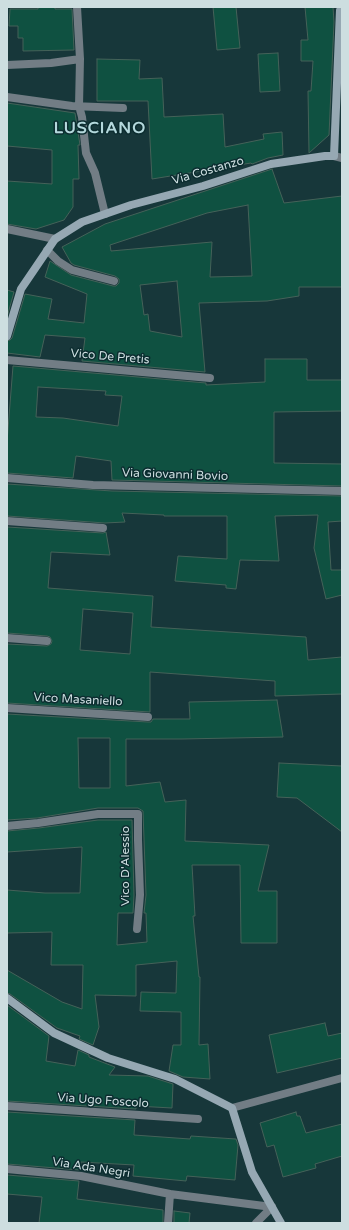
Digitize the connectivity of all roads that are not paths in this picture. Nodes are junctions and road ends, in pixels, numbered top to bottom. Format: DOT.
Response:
graph roads {
  1 [pos="77,7"];
  2 [pos="341,9"];
  3 [pos="80,59"];
  4 [pos="7,65"];
  5 [pos="7,97"];
  6 [pos="79,106"];
  7 [pos="123,108"];
  8 [pos="338,157"];
  9 [pos="105,214"];
  10 [pos="7,229"];
  11 [pos="55,239"];
  12 [pos="47,250"];
  13 [pos="114,280"];
  14 [pos="7,335"];
  15 [pos="7,360"];
  16 [pos="210,378"];
  17 [pos="7,478"];
  18 [pos="342,491"];
  19 [pos="7,521"];
  20 [pos="103,528"];
  21 [pos="7,638"];
  22 [pos="47,641"];
  23 [pos="7,708"];
  24 [pos="148,717"];
  25 [pos="7,826"];
  26 [pos="137,929"];
  27 [pos="7,998"];
  28 [pos="342,1078"];
  29 [pos="7,1106"];
  30 [pos="232,1108"];
  31 [pos="198,1119"];
  32 [pos="7,1169"];
  33 [pos="170,1194"];
  34 [pos="272,1207"];
  35 [pos="168,1223"];
  36 [pos="256,1223"];
  37 [pos="281,1223"];
  1 -- 3 [label="street"];
  2 -- 8 [label="street, Via Costanzo"];
  3 -- 4 [label="street"];
  3 -- 6 [label="street"];
  5 -- 6 [label="street"];
  6 -- 7 [label="street"];
  6 -- 9 [label="street"];
  8 -- 9 [label="street, Via Costanzo"];
  9 -- 11 [label="street, Via Costanzo"];
  10 -- 11 [label="street"];
  11 -- 12 [label="street, Via Costanzo"];
  12 -- 13 [label="street"];
  12 -- 14 [label="street, Via Costanzo"];
  15 -- 16 [label="street, Vico De Pretis"];
  17 -- 18 [label="street, Via Giovanni Bovio"];
  19 -- 20 [label="street"];
  21 -- 22 [label="street"];
  23 -- 24 [label="street, Vico Masaniello"];
  25 -- 26 [label="street, Vico D'Alessio"];
  27 -- 30 [label="street"];
  28 -- 30 [label="street"];
  29 -- 31 [label="street, Via Ugo Foscolo"];
  30 -- 34 [label="street"];
  32 -- 33 [label="street, Via Ada Negri"];
  33 -- 34 [label="street, Via Ada Negri"];
  33 -- 35 [label="street"];
  34 -- 36 [label="street"];
  34 -- 37 [label="street"];
}
